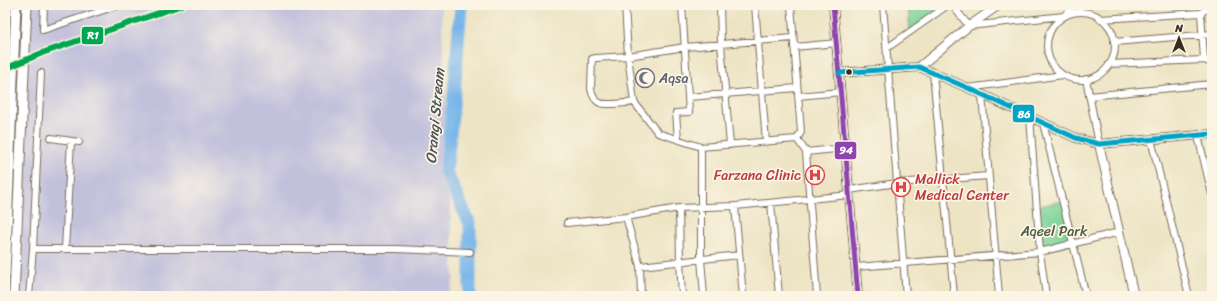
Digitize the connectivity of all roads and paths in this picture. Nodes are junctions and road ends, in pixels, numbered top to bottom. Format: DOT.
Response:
graph roads {
  1 [pos="16,5"];
  2 [pos="27,5"];
  3 [pos="44,5"];
  4 [pos="119,5"];
  5 [pos="625,5"];
  6 [pos="682,5"];
  7 [pos="720,5"];
  8 [pos="755,5"];
  9 [pos="791,5"];
  10 [pos="833,5"];
  11 [pos="883,5"];
  12 [pos="948,5"];
  13 [pos="952,5"];
  14 [pos="999,5"];
  15 [pos="1072,5"];
  16 [pos="1084,5"];
  17 [pos="1212,5"];
  18 [pos="1084,13"];
  19 [pos="1201,13"];
  20 [pos="1064,16"];
  21 [pos="1100,19"];
  22 [pos="969,26"];
  23 [pos="1212,30"];
  24 [pos="1212,34"];
  25 [pos="1203,35"];
  26 [pos="793,38"];
  27 [pos="1212,39"];
  28 [pos="758,41"];
  29 [pos="1114,42"];
  30 [pos="837,43"];
  31 [pos="721,44"];
  32 [pos="685,47"];
  33 [pos="794,47"];
  34 [pos="887,48"];
  35 [pos="628,56"];
  36 [pos="1204,60"];
  37 [pos="1212,63"];
  38 [pos="1109,64"];
  39 [pos="919,67"];
  40 [pos="887,70"];
  41 [pos="41,73"];
  42 [pos="839,73"];
  43 [pos="933,73"];
  44 [pos="1063,75"];
  45 [pos="1086,79"];
  46 [pos="1212,84"];
  47 [pos="797,88"];
  48 [pos="968,88"];
  49 [pos="762,91"];
  50 [pos="841,92"];
  51 [pos="726,94"];
  52 [pos="982,95"];
  53 [pos="798,96"];
  54 [pos="1089,96"];
  55 [pos="689,97"];
  56 [pos="634,102"];
  57 [pos="1030,117"];
  58 [pos="1043,123"];
  59 [pos="1212,134"];
  60 [pos="1198,136"];
  61 [pos="51,138"];
  62 [pos="678,139"];
  63 [pos="797,139"];
  64 [pos="1151,139"];
  65 [pos="71,141"];
  66 [pos="79,142"];
  67 [pos="766,142"];
  68 [pos="1099,144"];
  69 [pos="730,145"];
  70 [pos="702,147"];
  71 [pos="846,148"];
  72 [pos="806,152"];
  73 [pos="988,176"];
  74 [pos="942,179"];
  75 [pos="898,183"];
  76 [pos="849,192"];
  77 [pos="1212,194"];
  78 [pos="809,199"];
  79 [pos="771,203"];
  80 [pos="735,206"];
  81 [pos="701,207"];
  82 [pos="679,208"];
  83 [pos="626,217"];
  84 [pos="567,223"];
  85 [pos="1119,232"];
  86 [pos="1073,243"];
  87 [pos="33,249"];
  88 [pos="65,249"];
  89 [pos="470,252"];
  90 [pos="1040,252"];
  91 [pos="996,255"];
  92 [pos="739,256"];
  93 [pos="701,259"];
  94 [pos="951,259"];
  95 [pos="680,261"];
  96 [pos="903,263"];
  97 [pos="640,266"];
  98 [pos="856,267"];
  99 [pos="5,275"];
  100 [pos="14,296"];
  101 [pos="29,296"];
  102 [pos="641,296"];
  103 [pos="682,296"];
  104 [pos="704,296"];
  105 [pos="743,296"];
  106 [pos="779,296"];
  107 [pos="817,296"];
  108 [pos="858,296"];
  109 [pos="906,296"];
  110 [pos="954,296"];
  111 [pos="1000,296"];
  112 [pos="1046,296"];
  113 [pos="1086,296"];
  114 [pos="1134,296"];
  115 [pos="1189,296"];
  1 -- 99 [label="main road"];
  2 -- 100 [label="main road"];
  3 -- 4 [label="street"];
  5 -- 35 [label="street"];
  6 -- 32 [label="street"];
  7 -- 31 [label="street"];
  8 -- 28 [label="street"];
  9 -- 26 [label="street"];
  10 -- 30 [label="street"];
  11 -- 34 [label="street"];
  12 -- 34 [label="street"];
  13 -- 22 [label="street"];
  14 -- 22 [label="street"];
  15 -- 20 [label="street"];
  16 -- 18 [label="street"];
  17 -- 19 [label="street"];
  18 -- 20 [label="street"];
  18 -- 21 [label="street"];
  19 -- 21 [label="street"];
  19 -- 25 [label="street"];
  20 -- 22 [label="street"];
  20 -- 44 [label="street"];
  21 -- 29 [label="street"];
  22 -- 39 [label="street"];
  23 -- 25 [label="street"];
  24 -- 25 [label="street"];
  25 -- 27 [label="street"];
  25 -- 29 [label="street"];
  25 -- 36 [label="street"];
  26 -- 28 [label="street"];
  26 -- 33 [label="street"];
  28 -- 31 [label="street"];
  28 -- 49 [label="street"];
  29 -- 38 [label="street"];
  30 -- 33 [label="street"];
  30 -- 42 [label="street"];
  31 -- 32 [label="street"];
  31 -- 51 [label="street"];
  32 -- 35 [label="street"];
  32 -- 55 [label="street"];
  33 -- 47 [label="street"];
  34 -- 40 [label="street"];
  35 -- 56 [label="street"];
  35 -- 56 [label="street"];
  36 -- 37 [label="street"];
  36 -- 38 [label="street"];
  38 -- 45 [label="street"];
  39 -- 40 [label="street"];
  39 -- 43 [label="street"];
  40 -- 42 [label="street"];
  40 -- 75 [label="street"];
  41 -- 87 [label="street"];
  42 -- 50 [label="street"];
  43 -- 48 [label="street"];
  43 -- 74 [label="street"];
  44 -- 45 [label="street"];
  44 -- 48 [label="street"];
  45 -- 54 [label="street"];
  46 -- 54 [label="street"];
  47 -- 49 [label="street"];
  47 -- 53 [label="street"];
  48 -- 52 [label="street"];
  49 -- 51 [label="street"];
  49 -- 67 [label="street"];
  50 -- 53 [label="street"];
  50 -- 71 [label="street"];
  51 -- 55 [label="street"];
  51 -- 69 [label="street"];
  52 -- 57 [label="street"];
  52 -- 73 [label="street"];
  53 -- 63 [label="street"];
  54 -- 68 [label="street"];
  55 -- 62 [label="street"];
  56 -- 62 [label="street"];
  57 -- 58 [label="street"];
  57 -- 90 [label="street"];
  58 -- 68 [label="street"];
  58 -- 86 [label="street"];
  59 -- 60 [label="street"];
  60 -- 64 [label="street"];
  60 -- 77 [label="street"];
  61 -- 65 [label="street"];
  62 -- 70 [label="street"];
  63 -- 67 [label="street"];
  63 -- 72 [label="street"];
  64 -- 68 [label="street"];
  64 -- 115 [label="street"];
  65 -- 66 [label="street"];
  65 -- 88 [label="street"];
  67 -- 69 [label="street"];
  68 -- 85 [label="street"];
  69 -- 70 [label="street"];
  70 -- 81 [label="street"];
  71 -- 72 [label="street"];
  71 -- 76 [label="street"];
  72 -- 78 [label="street"];
  73 -- 74 [label="street"];
  73 -- 91 [label="street"];
  74 -- 75 [label="street"];
  74 -- 94 [label="street"];
  75 -- 76 [label="street"];
  75 -- 96 [label="street"];
  76 -- 78 [label="street"];
  76 -- 98 [label="street"];
  78 -- 79 [label="street"];
  78 -- 107 [label="street"];
  79 -- 80 [label="street"];
  79 -- 106 [label="street"];
  80 -- 81 [label="street"];
  80 -- 92 [label="street"];
  81 -- 82 [label="street"];
  81 -- 93 [label="street"];
  82 -- 83 [label="street"];
  82 -- 95 [label="street"];
  83 -- 84 [label="street"];
  83 -- 97 [label="street"];
  85 -- 86 [label="street"];
  85 -- 114 [label="street"];
  86 -- 90 [label="street"];
  86 -- 113 [label="street"];
  87 -- 88 [label="street"];
  87 -- 101 [label="street"];
  88 -- 89 [label="street"];
  90 -- 91 [label="street"];
  90 -- 112 [label="street"];
  91 -- 94 [label="street"];
  91 -- 111 [label="street"];
  92 -- 93 [label="street"];
  92 -- 105 [label="street"];
  93 -- 95 [label="street"];
  93 -- 104 [label="street"];
  94 -- 96 [label="street"];
  94 -- 110 [label="street"];
  95 -- 97 [label="street"];
  95 -- 103 [label="street"];
  96 -- 98 [label="street"];
  96 -- 109 [label="street"];
  97 -- 102 [label="street"];
  98 -- 108 [label="street"];
}
